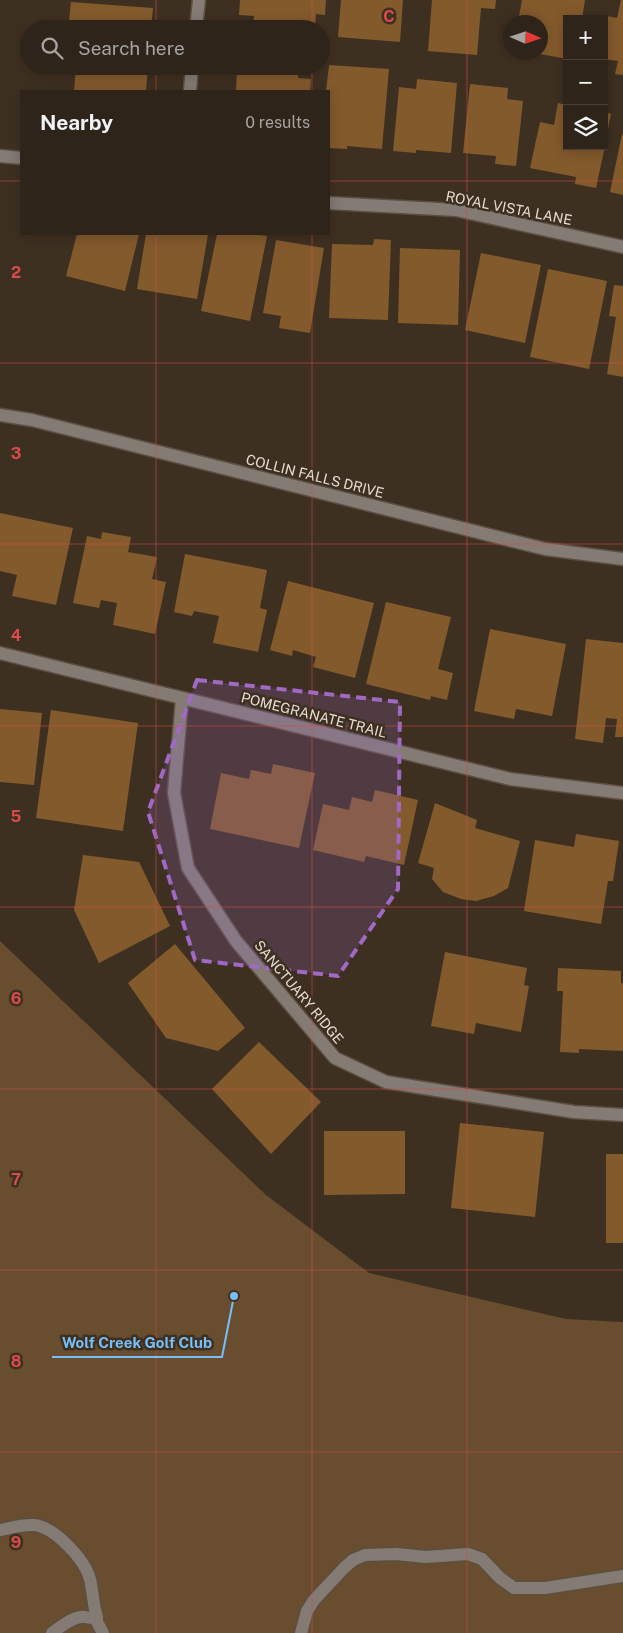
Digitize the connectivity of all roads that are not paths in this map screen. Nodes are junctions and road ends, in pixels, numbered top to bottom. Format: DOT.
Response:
graph roads {
  1 [pos="199,0"];
  2 [pos="197,20"];
  3 [pos="191,75"];
  4 [pos="190,90"];
  5 [pos="0,156"];
  6 [pos="20,158"];
  7 [pos="330,203"];
  8 [pos="623,247"];
  9 [pos="0,415"];
  10 [pos="623,559"];
  11 [pos="0,653"];
  12 [pos="182,698"];
  13 [pos="623,793"];
  14 [pos="623,1115"];
  15 [pos="0,1530"];
  16 [pos="623,1576"];
  17 [pos="95,1618"];
  18 [pos="52,1633"];
  19 [pos="103,1633"];
  20 [pos="301,1633"];
  1 -- 2 [label="street"];
  3 -- 4 [label="street"];
  5 -- 6 [label="street"];
  7 -- 8 [label="street, ROYAL VISTA LANE"];
  9 -- 10 [label="street, COLLIN FALLS DRIVE"];
  11 -- 12 [label="street, POMEGRANATE TRAIL"];
  12 -- 13 [label="street, POMEGRANATE TRAIL"];
  12 -- 14 [label="street, SANCTUARY RIDGE"];
  15 -- 17 [label="street"];
  16 -- 20 [label="street"];
  17 -- 18 [label="street"];
  17 -- 19 [label="street"];
}
